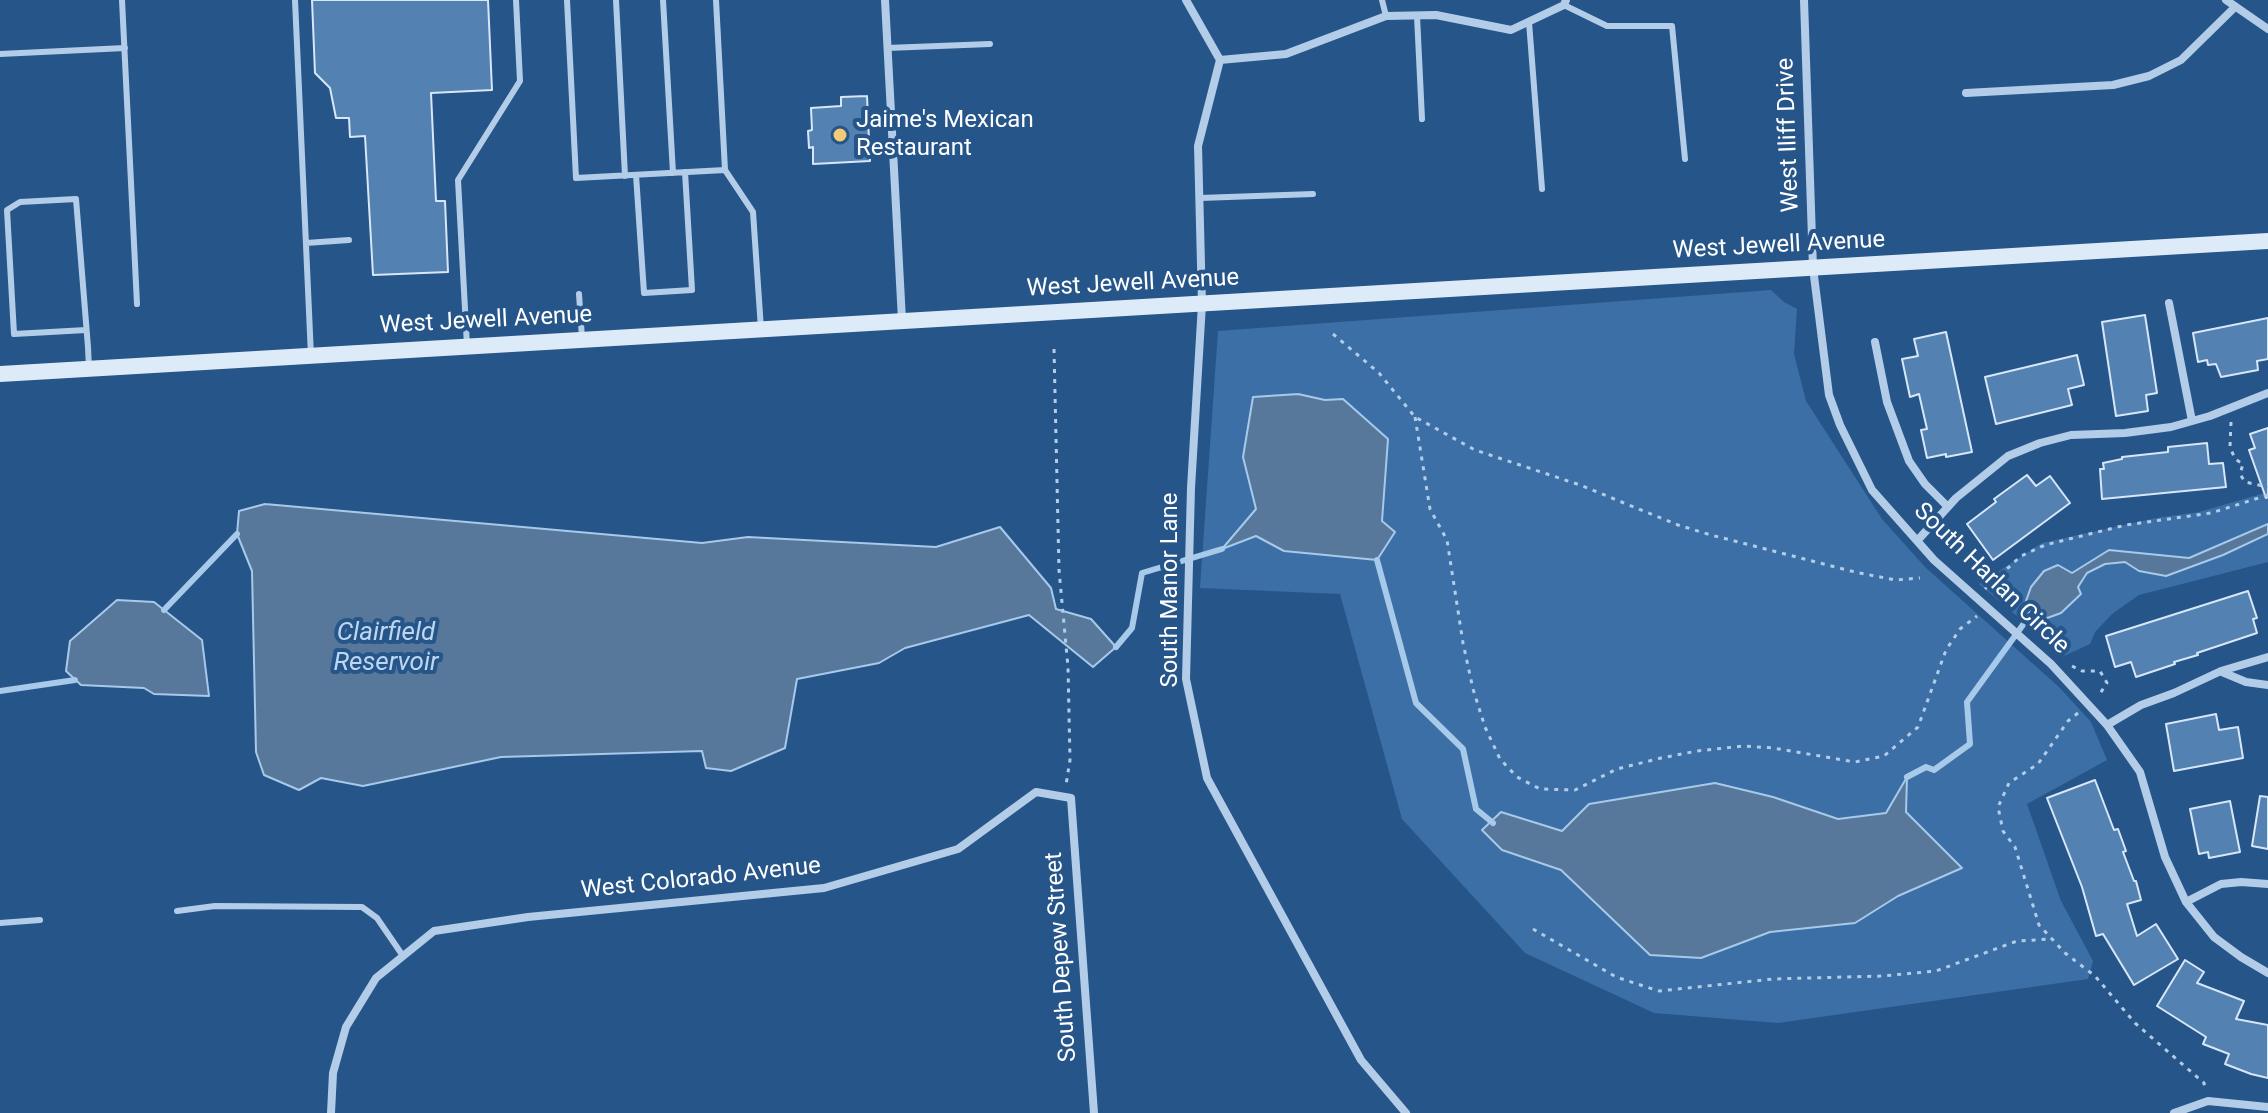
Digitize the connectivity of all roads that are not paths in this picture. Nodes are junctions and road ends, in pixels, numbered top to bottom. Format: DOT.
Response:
graph roads {
  1 [pos="122,0"];
  2 [pos="295,0"];
  3 [pos="516,0"];
  4 [pos="567,0"];
  5 [pos="616,0"];
  6 [pos="663,0"];
  7 [pos="716,0"];
  8 [pos="885,0"];
  9 [pos="1186,0"];
  10 [pos="1382,0"];
  11 [pos="1804,0"];
  12 [pos="2226,0"];
  13 [pos="1565,2"];
  14 [pos="2235,7"];
  15 [pos="1386,16"];
  16 [pos="1417,16"];
  17 [pos="1529,22"];
  18 [pos="2268,29"];
  19 [pos="990,44"];
  20 [pos="125,48"];
  21 [pos="887,48"];
  22 [pos="0,54"];
  23 [pos="1220,60"];
  24 [pos="1966,93"];
  25 [pos="1422,119"];
  26 [pos="1685,159"];
  27 [pos="725,170"];
  28 [pos="685,172"];
  29 [pos="673,173"];
  30 [pos="636,175"];
  31 [pos="625,176"];
  32 [pos="1542,189"];
  33 [pos="1313,194"];
  34 [pos="1200,198"];
  35 [pos="349,240"];
  36 [pos="2268,241"];
  37 [pos="9,243"];
  38 [pos="306,243"];
  39 [pos="0,244"];
  40 [pos="1813,268"];
  41 [pos="579,294"];
  42 [pos="2169,303"];
  43 [pos="137,304"];
  44 [pos="1202,304"];
  45 [pos="902,320"];
  46 [pos="761,329"];
  47 [pos="86,330"];
  48 [pos="582,339"];
  49 [pos="1875,342"];
  50 [pos="467,346"];
  51 [pos="311,356"];
  52 [pos="89,369"];
  53 [pos="0,374"];
  54 [pos="2268,393"];
  55 [pos="2192,421"];
  56 [pos="1948,507"];
  57 [pos="1917,541"];
  58 [pos="2268,657"];
  59 [pos="2221,671"];
  60 [pos="2268,685"];
  61 [pos="2107,725"];
  62 [pos="1068,797"];
  63 [pos="2268,884"];
  64 [pos="2186,902"];
  65 [pos="177,911"];
  66 [pos="40,920"];
  67 [pos="0,923"];
  68 [pos="403,956"];
  69 [pos="2268,973"];
  70 [pos="2268,1107"];
  71 [pos="1401,1111"];
  72 [pos="331,1113"];
  73 [pos="1094,1113"];
  74 [pos="2174,1113"];
  1 -- 20 [label="lane"];
  2 -- 38 [label="lane"];
  3 -- 50 [label="lane"];
  4 -- 31 [label="lane"];
  5 -- 31 [label="lane"];
  6 -- 29 [label="lane"];
  7 -- 27 [label="lane"];
  8 -- 21 [label="street"];
  9 -- 23 [label="street"];
  10 -- 15 [label="lane"];
  11 -- 40 [label="street, West Iliff Drive"];
  12 -- 14 [label="street"];
  13 -- 17 [label="street"];
  13 -- 26 [label="lane"];
  14 -- 18 [label="street"];
  14 -- 24 [label="street"];
  15 -- 16 [label="street"];
  15 -- 23 [label="street"];
  16 -- 17 [label="street"];
  16 -- 25 [label="lane"];
  17 -- 32 [label="lane"];
  19 -- 21 [label="lane"];
  20 -- 22 [label="lane"];
  20 -- 43 [label="lane"];
  21 -- 45 [label="street"];
  23 -- 34 [label="street, South Manor Lane"];
  27 -- 28 [label="lane"];
  27 -- 46 [label="lane"];
  28 -- 29 [label="lane"];
  28 -- 30 [label="lane"];
  29 -- 30 [label="lane"];
  30 -- 31 [label="lane"];
  33 -- 34 [label="lane"];
  34 -- 44 [label="street, South Manor Lane"];
  35 -- 38 [label="lane"];
  36 -- 40 [label="main road, West Jewell Avenue"];
  37 -- 39 [label="lane"];
  37 -- 47 [label="lane"];
  37 -- 47 [label="lane"];
  38 -- 51 [label="lane"];
  40 -- 44 [label="main road, West Jewell Avenue"];
  40 -- 57 [label="street, South Harlan Circle"];
  41 -- 48 [label="lane"];
  42 -- 55 [label="street"];
  44 -- 45 [label="main road, West Jewell Avenue"];
  44 -- 71 [label="street, South Manor Lane"];
  45 -- 46 [label="main road, West Jewell Avenue"];
  46 -- 48 [label="main road, West Jewell Avenue"];
  47 -- 52 [label="lane"];
  48 -- 50 [label="main road, West Jewell Avenue"];
  49 -- 56 [label="street"];
  50 -- 51 [label="main road, West Jewell Avenue"];
  51 -- 52 [label="main road, West Jewell Avenue"];
  52 -- 53 [label="main road, West Jewell Avenue"];
  54 -- 55 [label="street"];
  55 -- 56 [label="street"];
  56 -- 57 [label="street"];
  57 -- 61 [label="street, South Harlan Circle"];
  58 -- 59 [label="street"];
  59 -- 60 [label="street"];
  59 -- 61 [label="street"];
  61 -- 64 [label="street, South Harlan Circle"];
  62 -- 68 [label="street, West Colorado Avenue"];
  62 -- 73 [label="street, South Depew Street"];
  63 -- 64 [label="street"];
  64 -- 69 [label="street, South Harlan Circle"];
  65 -- 68 [label="lane"];
  66 -- 67 [label="lane"];
  68 -- 72 [label="street, West Colorado Avenue"];
  70 -- 74 [label="street"];
}
